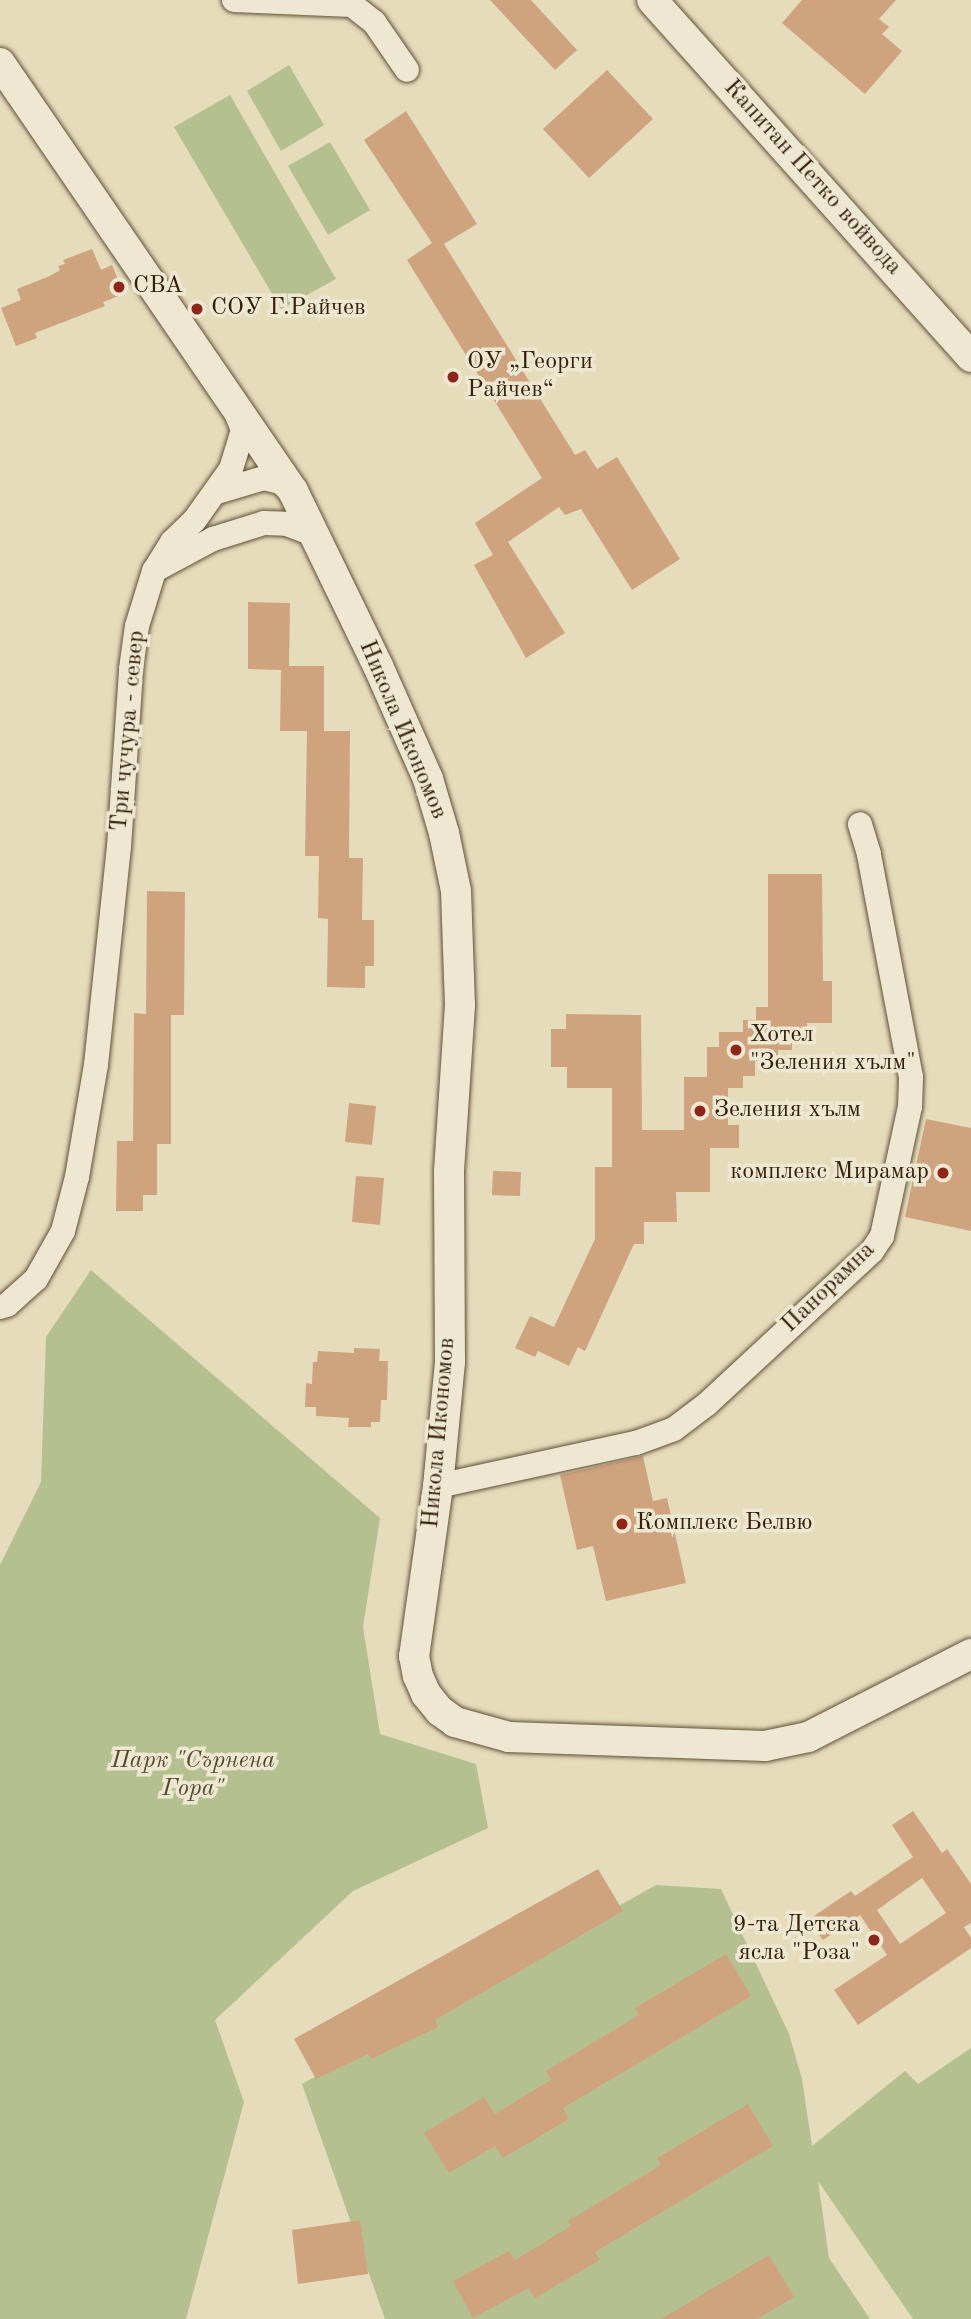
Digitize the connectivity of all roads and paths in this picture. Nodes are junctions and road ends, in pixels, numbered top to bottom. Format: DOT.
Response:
graph roads {
  1 [pos="234,0"];
  2 [pos="652,0"];
  3 [pos="0,64"];
  4 [pos="407,70"];
  5 [pos="971,356"];
  6 [pos="230,396"];
  7 [pos="293,491"];
  8 [pos="216,492"];
  9 [pos="264,523"];
  10 [pos="313,534"];
  11 [pos="154,571"];
  12 [pos="860,824"];
  13 [pos="0,1307"];
  14 [pos="438,1486"];
  15 [pos="971,1654"];
  1 -- 4 [label="street"];
  2 -- 5 [label="street, Капитан Петко войвода"];
  3 -- 6 [label="street"];
  6 -- 7 [label="street"];
  6 -- 8 [label="street, Три чучура - север"];
  7 -- 8 [label="street"];
  7 -- 9 [label="street"];
  7 -- 10 [label="street"];
  8 -- 11 [label="street, Три чучура - север"];
  9 -- 10 [label="street"];
  9 -- 11 [label="street"];
  10 -- 14 [label="street, Никола Икономов"];
  11 -- 13 [label="street, Три чучура - север"];
  12 -- 14 [label="street, Панорамна"];
  14 -- 15 [label="street, Никола Икономов"];
}
